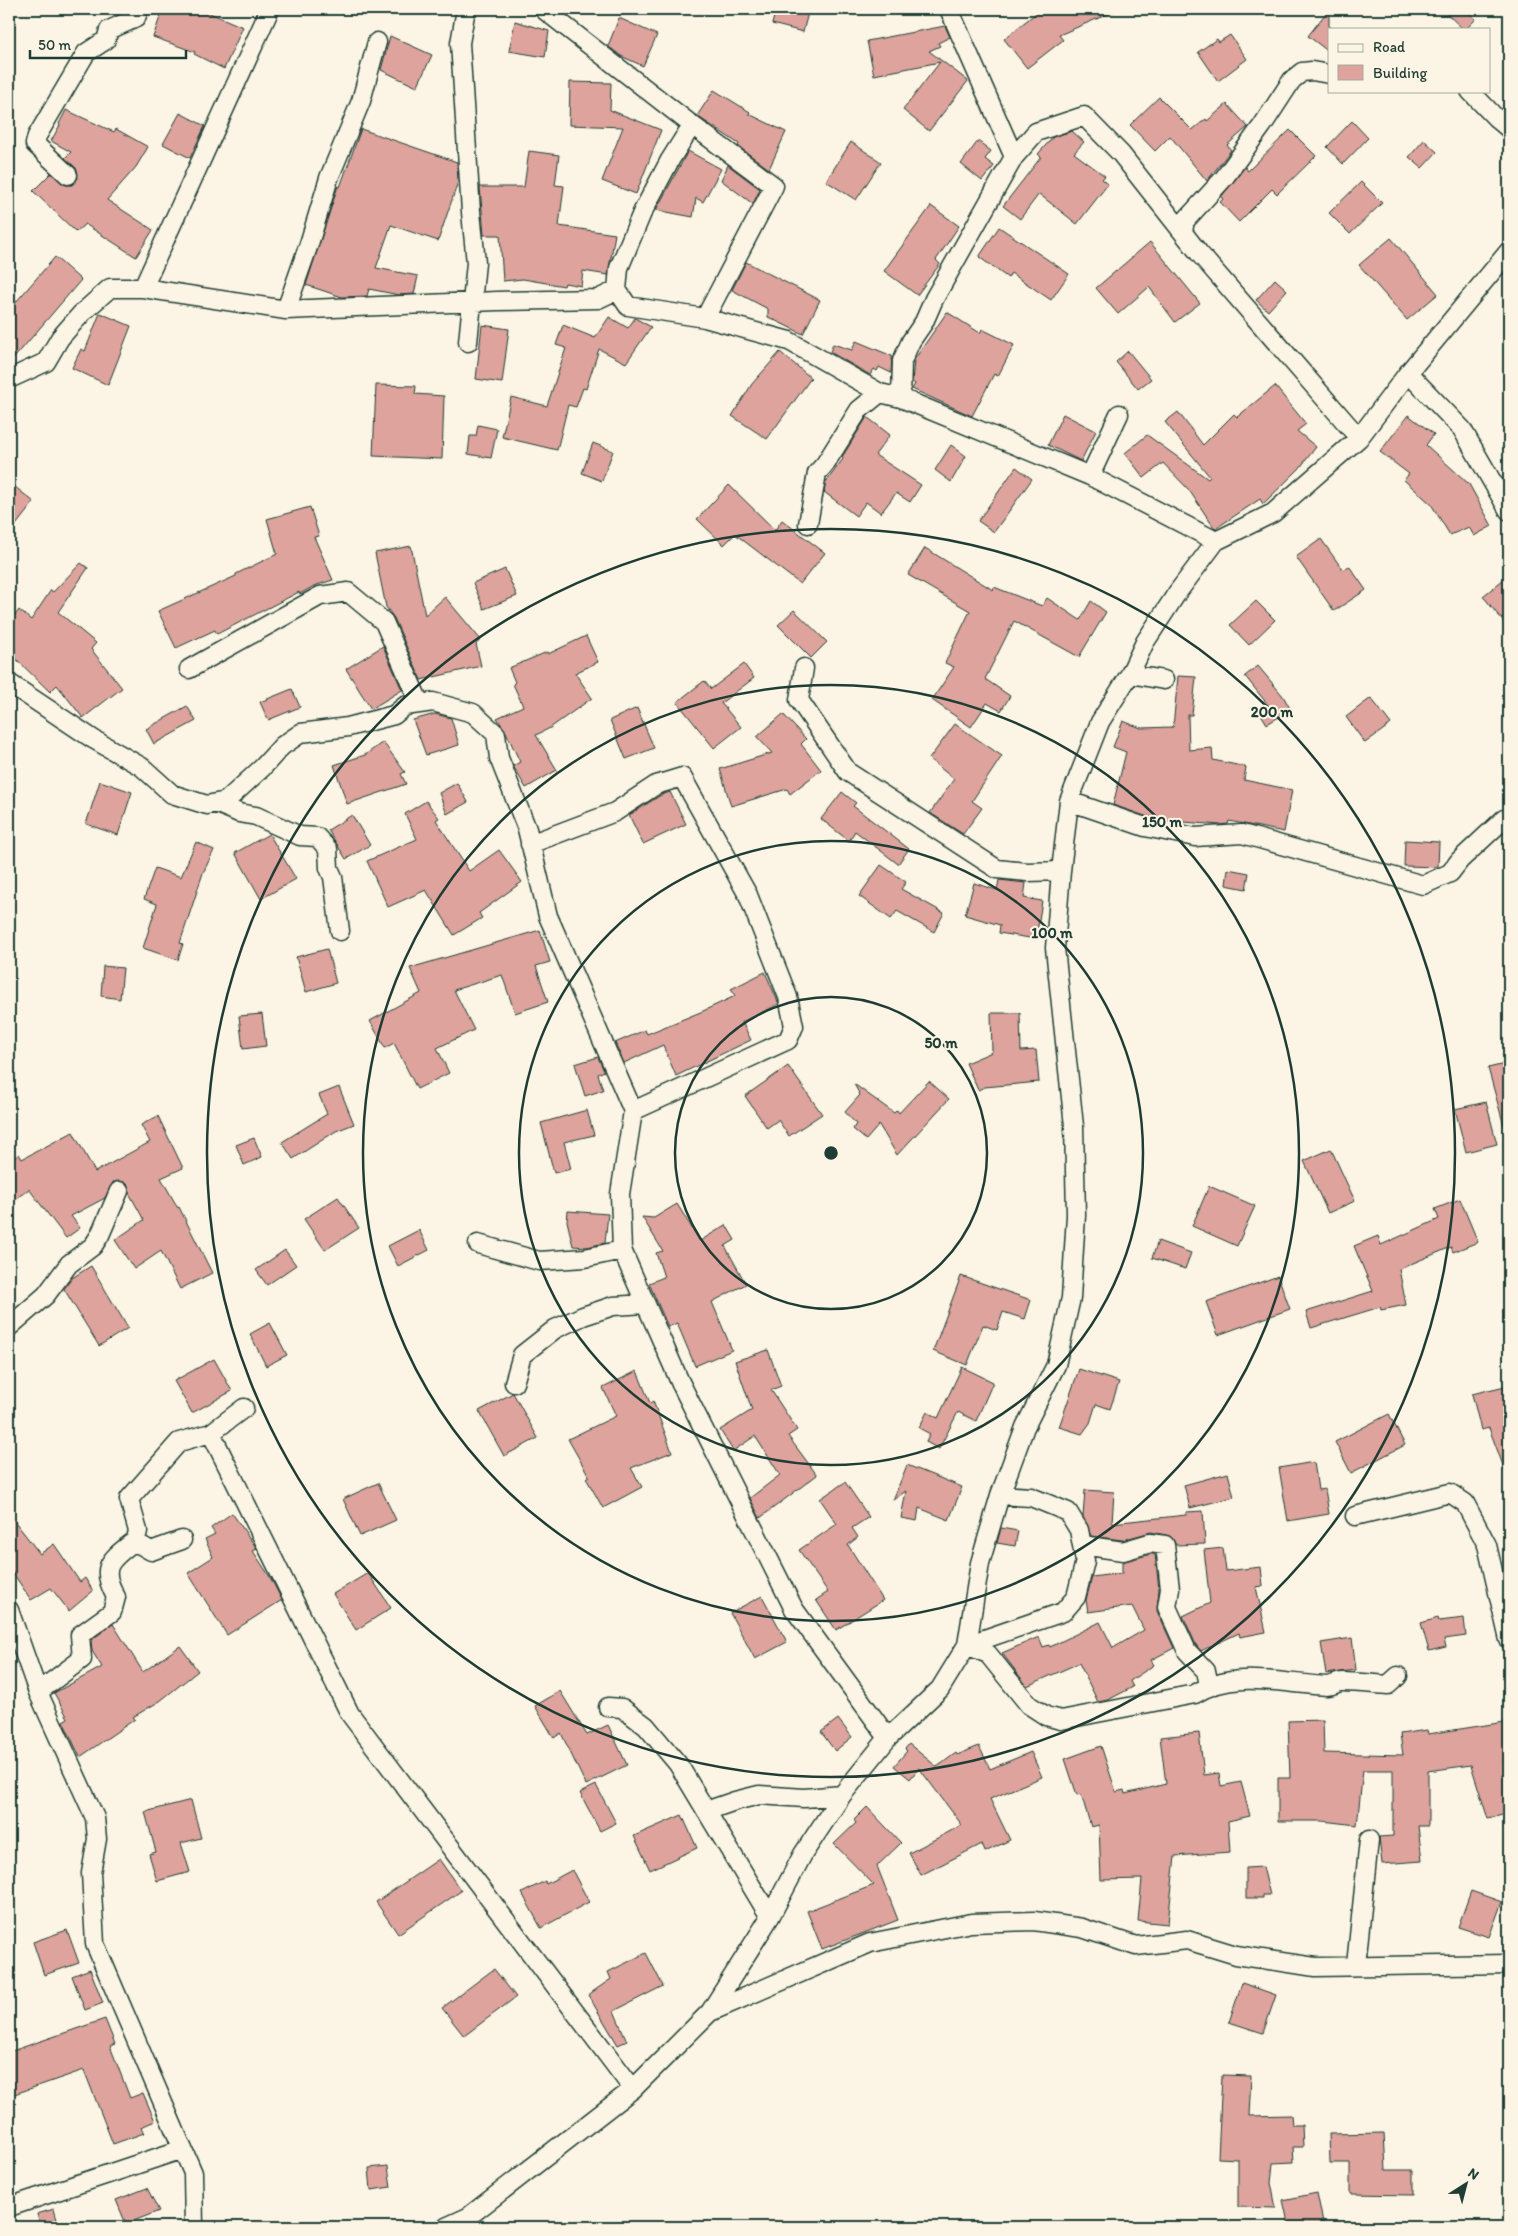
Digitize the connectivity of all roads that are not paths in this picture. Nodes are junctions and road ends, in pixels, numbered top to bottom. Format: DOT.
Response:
graph roads {
  1 [pos="139,9"];
  2 [pos="270,9"];
  3 [pos="466,9"];
  4 [pos="543,9"];
  5 [pos="949,9"];
  6 [pos="376,42"];
  7 [pos="1328,74"];
  8 [pos="1471,92"];
  9 [pos="692,125"];
  10 [pos="1509,129"];
  11 [pos="1014,158"];
  12 [pos="68,176"];
  13 [pos="1183,231"];
  14 [pos="1509,251"];
  15 [pos="143,288"];
  16 [pos="617,290"];
  17 [pos="472,303"];
  18 [pos="286,310"];
  19 [pos="705,318"];
  20 [pos="468,342"];
  21 [pos="1408,373"];
  22 [pos="9,379"];
  23 [pos="880,394"];
  24 [pos="901,398"];
  25 [pos="1119,414"];
  26 [pos="1359,438"];
  27 [pos="1090,476"];
  28 [pos="1509,511"];
  29 [pos="808,524"];
  30 [pos="1216,541"];
  31 [pos="804,668"];
  32 [pos="189,669"];
  33 [pos="1130,674"];
  34 [pos="1164,680"];
  35 [pos="9,683"];
  36 [pos="420,704"];
  37 [pos="1069,801"];
  38 [pos="216,803"];
  39 [pos="1504,818"];
  40 [pos="530,844"];
  41 [pos="1061,871"];
  42 [pos="340,931"];
  43 [pos="633,1110"];
  44 [pos="119,1191"];
  45 [pos="478,1244"];
  46 [pos="622,1250"];
  47 [pos="646,1304"];
  48 [pos="9,1327"];
  49 [pos="514,1383"];
  50 [pos="244,1408"];
  51 [pos="211,1433"];
  52 [pos="1000,1495"];
  53 [pos="1355,1516"];
  54 [pos="182,1540"];
  55 [pos="135,1543"];
  56 [pos="1082,1545"];
  57 [pos="9,1610"];
  58 [pos="1509,1640"];
  59 [pos="967,1644"];
  60 [pos="1398,1676"];
  61 [pos="1209,1685"];
  62 [pos="38,1692"];
  63 [pos="608,1707"];
  64 [pos="888,1738"];
  65 [pos="842,1795"];
  66 [pos="706,1812"];
  67 [pos="1369,1840"];
  68 [pos="770,1917"];
  69 [pos="1509,1964"];
  70 [pos="1356,1965"];
  71 [pos="710,2012"];
  72 [pos="633,2089"];
  73 [pos="183,2149"];
  74 [pos="9,2207"];
  75 [pos="194,2227"];
  76 [pos="446,2227"];
  1 -- 12 [label="street"];
  2 -- 15 [label="street"];
  3 -- 17 [label="street"];
  4 -- 9 [label="street"];
  5 -- 11 [label="street"];
  6 -- 18 [label="street"];
  7 -- 13 [label="street"];
  8 -- 10 [label="street"];
  9 -- 16 [label="street"];
  9 -- 19 [label="street"];
  11 -- 13 [label="street"];
  11 -- 24 [label="street"];
  13 -- 26 [label="street"];
  14 -- 21 [label="street"];
  15 -- 18 [label="street"];
  15 -- 22 [label="street"];
  16 -- 17 [label="street"];
  16 -- 19 [label="street"];
  17 -- 18 [label="street"];
  17 -- 20 [label="street"];
  19 -- 23 [label="street"];
  21 -- 26 [label="street"];
  21 -- 28 [label="street"];
  23 -- 24 [label="street"];
  23 -- 29 [label="street"];
  24 -- 27 [label="street"];
  25 -- 27 [label="street"];
  26 -- 30 [label="street"];
  27 -- 30 [label="street"];
  30 -- 33 [label="street"];
  31 -- 41 [label="street"];
  32 -- 36 [label="street"];
  33 -- 34 [label="street"];
  33 -- 37 [label="street"];
  35 -- 38 [label="street"];
  36 -- 38 [label="street"];
  36 -- 40 [label="street"];
  37 -- 39 [label="street"];
  37 -- 41 [label="street"];
  38 -- 42 [label="street"];
  40 -- 43 [label="street"];
  40 -- 43 [label="street"];
  41 -- 52 [label="street"];
  43 -- 46 [label="street"];
  44 -- 48 [label="street"];
  45 -- 46 [label="street"];
  46 -- 47 [label="street"];
  47 -- 49 [label="street"];
  47 -- 64 [label="street"];
  50 -- 51 [label="street"];
  51 -- 55 [label="street"];
  51 -- 72 [label="street"];
  52 -- 56 [label="street"];
  52 -- 59 [label="street"];
  53 -- 58 [label="street"];
  54 -- 55 [label="street"];
  55 -- 62 [label="street"];
  56 -- 59 [label="street"];
  56 -- 61 [label="street"];
  57 -- 62 [label="street"];
  59 -- 61 [label="street"];
  59 -- 64 [label="street"];
  60 -- 61 [label="street"];
  62 -- 73 [label="street"];
  63 -- 66 [label="street"];
  64 -- 65 [label="street"];
  65 -- 66 [label="street"];
  65 -- 68 [label="street"];
  66 -- 68 [label="street"];
  67 -- 70 [label="street"];
  68 -- 71 [label="street"];
  69 -- 70 [label="street"];
  70 -- 71 [label="street"];
  71 -- 72 [label="street"];
  72 -- 76 [label="street"];
  73 -- 74 [label="street"];
  73 -- 75 [label="street"];
}
